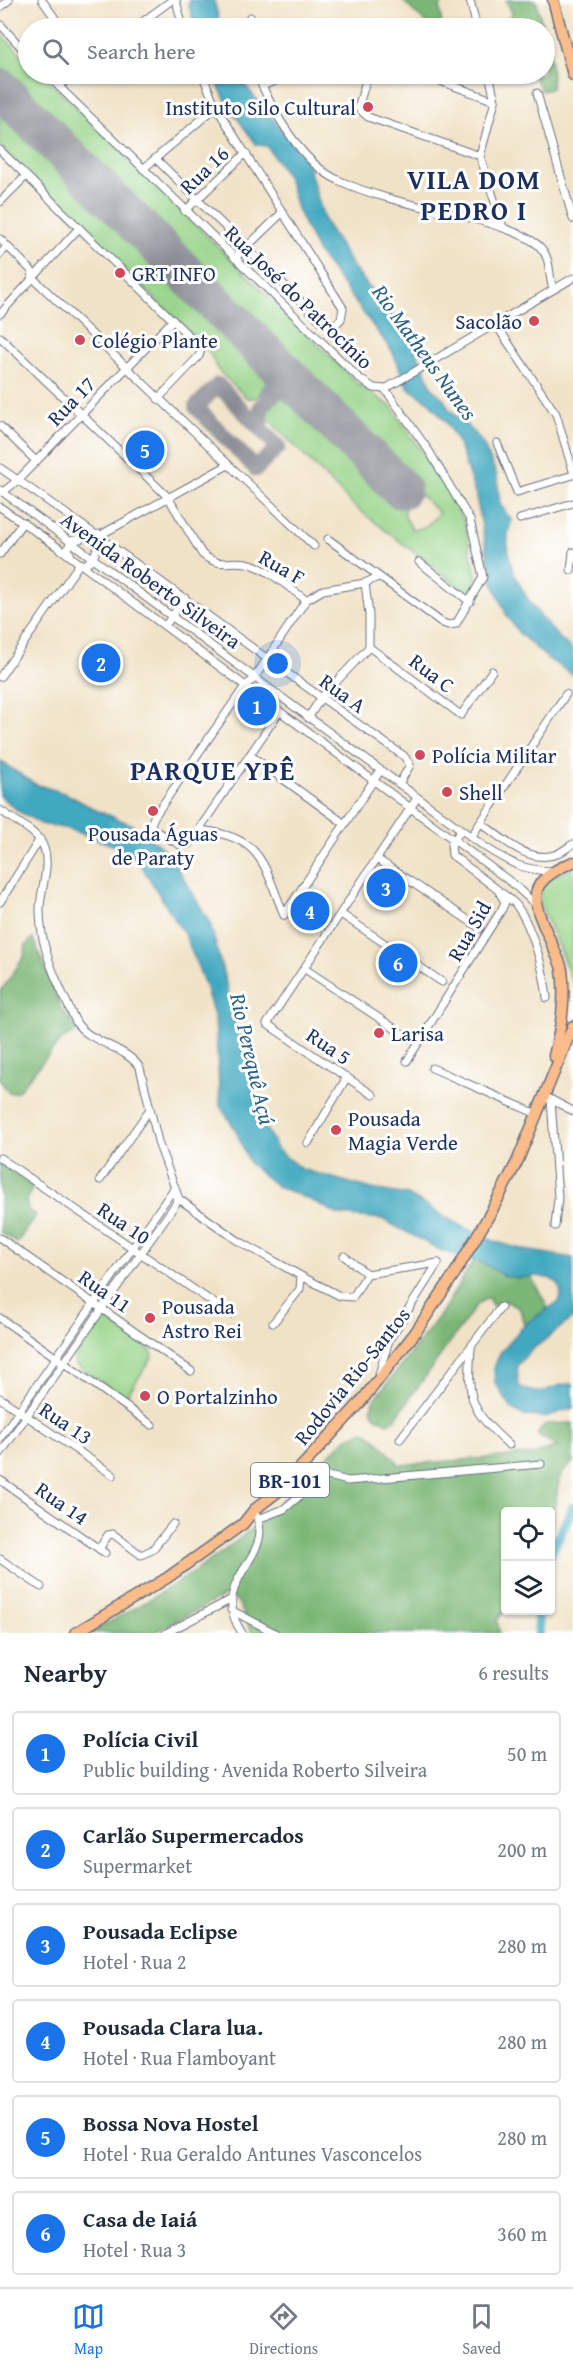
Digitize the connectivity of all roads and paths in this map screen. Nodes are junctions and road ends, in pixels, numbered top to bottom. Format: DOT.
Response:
graph roads {
  1 [pos="9,0"];
  2 [pos="42,0"];
  3 [pos="174,0"];
  4 [pos="470,0"];
  5 [pos="553,0"];
  6 [pos="0,7"];
  7 [pos="55,18"];
  8 [pos="148,18"];
  9 [pos="180,18"];
  10 [pos="474,18"];
  11 [pos="0,24"];
  12 [pos="18,43"];
  13 [pos="573,75"];
  14 [pos="61,84"];
  15 [pos="206,84"];
  16 [pos="267,84"];
  17 [pos="365,84"];
  18 [pos="448,84"];
  19 [pos="491,84"];
  20 [pos="58,86"];
  21 [pos="262,86"];
  22 [pos="537,93"];
  23 [pos="495,101"];
  24 [pos="216,107"];
  25 [pos="0,150"];
  26 [pos="246,153"];
  27 [pos="480,156"];
  28 [pos="156,159"];
  29 [pos="143,169"];
  30 [pos="26,176"];
  31 [pos="198,200"];
  32 [pos="0,202"];
  33 [pos="185,211"];
  34 [pos="283,212"];
  35 [pos="573,219"];
  36 [pos="503,227"];
  37 [pos="79,228"];
  38 [pos="0,239"];
  39 [pos="245,246"];
  40 [pos="8,247"];
  41 [pos="0,254"];
  42 [pos="235,258"];
  43 [pos="573,278"];
  44 [pos="34,279"];
  45 [pos="553,290"];
  46 [pos="0,314"];
  47 [pos="172,320"];
  48 [pos="495,323"];
  49 [pos="325,325"];
  50 [pos="0,337"];
  51 [pos="323,343"];
  52 [pos="126,368"];
  53 [pos="385,389"];
  54 [pos="158,399"];
  55 [pos="81,415"];
  56 [pos="0,426"];
  57 [pos="497,443"];
  58 [pos="36,461"];
  59 [pos="228,465"];
  60 [pos="0,468"];
  61 [pos="573,473"];
  62 [pos="18,480"];
  63 [pos="1,491"];
  64 [pos="168,497"];
  65 [pos="573,503"];
  66 [pos="0,507"];
  67 [pos="520,519"];
  68 [pos="23,522"];
  69 [pos="101,535"];
  70 [pos="328,540"];
  71 [pos="71,541"];
  72 [pos="314,546"];
  73 [pos="573,552"];
  74 [pos="0,554"];
  75 [pos="71,556"];
  76 [pos="93,558"];
  77 [pos="419,562"];
  78 [pos="80,563"];
  79 [pos="571,570"];
  80 [pos="378,577"];
  81 [pos="365,583"];
  82 [pos="185,598"];
  83 [pos="306,600"];
  84 [pos="470,602"];
  85 [pos="172,616"];
  86 [pos="165,626"];
  87 [pos="369,647"];
  88 [pos="268,657"];
  89 [pos="240,666"];
  90 [pos="492,670"];
  91 [pos="254,676"];
  92 [pos="0,677"];
  93 [pos="234,678"];
  94 [pos="245,686"];
  95 [pos="566,694"];
  96 [pos="321,698"];
  97 [pos="279,712"];
  98 [pos="308,718"];
  99 [pos="250,755"];
  100 [pos="380,771"];
  101 [pos="374,781"];
  102 [pos="399,784"];
  103 [pos="417,798"];
  104 [pos="411,808"];
  105 [pos="0,810"];
  106 [pos="481,823"];
  107 [pos="345,824"];
  108 [pos="199,830"];
  109 [pos="461,830"];
  110 [pos="471,837"];
  111 [pos="40,839"];
  112 [pos="454,840"];
  113 [pos="573,844"];
  114 [pos="377,859"];
  115 [pos="573,862"];
  116 [pos="552,871"];
  117 [pos="498,890"];
  118 [pos="0,902"];
  119 [pos="535,904"];
  120 [pos="341,914"];
  121 [pos="480,928"];
  122 [pos="305,969"];
  123 [pos="562,969"];
  124 [pos="442,982"];
  125 [pos="573,985"];
  126 [pos="547,998"];
  127 [pos="573,1026"];
  128 [pos="409,1038"];
  129 [pos="407,1061"];
  130 [pos="432,1068"];
  131 [pos="347,1077"];
  132 [pos="373,1095"];
  133 [pos="547,1095"];
  134 [pos="150,1109"];
  135 [pos="573,1111"];
  136 [pos="537,1114"];
  137 [pos="308,1143"];
  138 [pos="0,1158"];
  139 [pos="100,1180"];
  140 [pos="173,1190"];
  141 [pos="178,1199"];
  142 [pos="555,1226"];
  143 [pos="0,1238"];
  144 [pos="131,1248"];
  145 [pos="140,1254"];
  146 [pos="344,1256"];
  147 [pos="367,1274"];
  148 [pos="301,1276"];
  149 [pos="93,1303"];
  150 [pos="501,1307"];
  151 [pos="102,1309"];
  152 [pos="230,1314"];
  153 [pos="0,1318"];
  154 [pos="273,1323"];
  155 [pos="471,1346"];
  156 [pos="56,1358"];
  157 [pos="64,1363"];
  158 [pos="191,1371"];
  159 [pos="377,1380"];
  160 [pos="0,1398"];
  161 [pos="19,1411"];
  162 [pos="27,1417"];
  163 [pos="152,1425"];
  164 [pos="0,1438"];
  165 [pos="400,1439"];
  166 [pos="509,1445"];
  167 [pos="0,1454"];
  168 [pos="542,1464"];
  169 [pos="113,1475"];
  170 [pos="0,1480"];
  171 [pos="256,1514"];
  172 [pos="172,1524"];
  173 [pos="0,1559"];
  174 [pos="40,1587"];
  175 [pos="230,1600"];
  176 [pos="231,1611"];
  177 [pos="75,1633"];
  178 [pos="166,1633"];
  179 [pos="242,1633"];
  180 [pos="274,1633"];
  1 -- 6 [label="street"];
  2 -- 7 [label="street"];
  3 -- 8 [label="street"];
  3 -- 9 [label="street"];
  4 -- 10 [label="street"];
  5 -- 13 [label="highway"];
  11 -- 12 [label="street"];
  14 -- 20 [label="street"];
  15 -- 24 [label="street"];
  16 -- 21 [label="street"];
  17 -- 27 [label="street"];
  18 -- 23 [label="street"];
  19 -- 23 [label="street"];
  20 -- 29 [label="street, Rua José do Patrocínio"];
  21 -- 36 [label="street"];
  22 -- 35 [label="street"];
  23 -- 27 [label="street"];
  24 -- 26 [label="street"];
  24 -- 28 [label="street"];
  25 -- 30 [label="street"];
  26 -- 31 [label="street, Rua 16"];
  26 -- 34 [label="street"];
  27 -- 36 [label="street"];
  28 -- 29 [label="street"];
  28 -- 31 [label="street"];
  29 -- 33 [label="street, Rua José do Patrocínio"];
  30 -- 32 [label="street"];
  30 -- 37 [label="street"];
  31 -- 33 [label="street, Rua 16"];
  31 -- 39 [label="street"];
  33 -- 42 [label="street, Rua José do Patrocínio"];
  34 -- 39 [label="street"];
  34 -- 49 [label="street"];
  36 -- 45 [label="street"];
  37 -- 44 [label="street"];
  37 -- 47 [label="street"];
  38 -- 40 [label="street"];
  39 -- 42 [label="street"];
  39 -- 49 [label="street"];
  40 -- 41 [label="street"];
  40 -- 44 [label="street"];
  42 -- 51 [label="street, Rua José do Patrocínio"];
  43 -- 45 [label="street"];
  44 -- 46 [label="street"];
  44 -- 52 [label="street"];
  45 -- 48 [label="street"];
  47 -- 52 [label="street, Rua 17"];
  47 -- 54 [label="street"];
  48 -- 53 [label="street"];
  48 -- 61 [label="street"];
  49 -- 51 [label="street"];
  50 -- 55 [label="street"];
  51 -- 53 [label="street, Rua José do Patrocínio"];
  52 -- 54 [label="street"];
  52 -- 55 [label="street, Rua 17"];
  53 -- 84 [label="street, Rua José do Patrocínio"];
  54 -- 59 [label="street"];
  55 -- 58 [label="street, Rua 17"];
  55 -- 64 [label="street"];
  56 -- 58 [label="street"];
  57 -- 61 [label="street"];
  58 -- 62 [label="street, Rua 17"];
  59 -- 64 [label="street"];
  59 -- 72 [label="street"];
  60 -- 62 [label="street, Rua A"];
  62 -- 63 [label="street"];
  62 -- 69 [label="street, Rua A"];
  63 -- 71 [label="street, Avenida Roberto Silveira"];
  64 -- 69 [label="street"];
  64 -- 83 [label="street, Rua F"];
  65 -- 67 [label="street"];
  66 -- 68 [label="street, Avenida Roberto Silveira"];
  68 -- 74 [label="street"];
  68 -- 75 [label="street, Avenida Roberto Silveira"];
  69 -- 71 [label="street"];
  69 -- 76 [label="street"];
  69 -- 82 [label="street, Rua A"];
  70 -- 80 [label="street, Rua José do Patrocínio"];
  71 -- 75 [label="street"];
  71 -- 76 [label="street, Avenida Roberto Silveira"];
  73 -- 79 [label="street"];
  75 -- 78 [label="street, Avenida Roberto Silveira"];
  76 -- 78 [label="street"];
  76 -- 85 [label="street, Avenida Roberto Silveira"];
  77 -- 84 [label="street"];
  78 -- 86 [label="street, Avenida Roberto Silveira"];
  78 -- 92 [label="street"];
  80 -- 81 [label="street"];
  80 -- 84 [label="street, Rua José do Patrocínio"];
  81 -- 83 [label="street"];
  81 -- 87 [label="street"];
  82 -- 85 [label="street"];
  82 -- 88 [label="street, Rua A"];
  83 -- 88 [label="street"];
  85 -- 86 [label="street"];
  85 -- 89 [label="street, Avenida Roberto Silveira"];
  86 -- 93 [label="street, Avenida Roberto Silveira"];
  87 -- 90 [label="street, Rua C"];
  87 -- 96 [label="street"];
  88 -- 91 [label="street"];
  88 -- 96 [label="street, Rua A"];
  89 -- 91 [label="street, Avenida Roberto Silveira"];
  89 -- 93 [label="street"];
  91 -- 94 [label="street"];
  91 -- 98 [label="street, Avenida Roberto Silveira"];
  93 -- 94 [label="street, Avenida Roberto Silveira"];
  94 -- 97 [label="street, Avenida Roberto Silveira"];
  94 -- 108 [label="street"];
  95 -- 106 [label="street"];
  96 -- 98 [label="street"];
  96 -- 102 [label="street, Rua A"];
  97 -- 99 [label="street"];
  97 -- 101 [label="street, Avenida Roberto Silveira"];
  98 -- 100 [label="street, Avenida Roberto Silveira"];
  99 -- 107 [label="street"];
  99 -- 108 [label="street"];
  100 -- 101 [label="street"];
  100 -- 102 [label="street, Avenida Roberto Silveira"];
  101 -- 104 [label="street, Avenida Roberto Silveira"];
  101 -- 107 [label="street"];
  102 -- 103 [label="street, Avenida Roberto Silveira"];
  103 -- 104 [label="street"];
  103 -- 109 [label="street, Avenida Roberto Silveira"];
  104 -- 112 [label="street, Avenida Roberto Silveira"];
  104 -- 114 [label="street"];
  105 -- 111 [label="street"];
  106 -- 110 [label="street"];
  106 -- 113 [label="street"];
  107 -- 108 [label="street"];
  109 -- 110 [label="street, Avenida Roberto Silveira"];
  109 -- 112 [label="street"];
  110 -- 116 [label="street, Avenida Roberto Silveira"];
  111 -- 118 [label="street"];
  111 -- 134 [label="street"];
  112 -- 117 [label="street, Rua Sid"];
  112 -- 119 [label="street, Avenida Roberto Silveira"];
  114 -- 120 [label="street"];
  114 -- 121 [label="street"];
  115 -- 116 [label="highway"];
  116 -- 119 [label="highway"];
  117 -- 126 [label="street"];
  117 -- 129 [label="street, Rua Sid"];
  119 -- 123 [label="highway, BR-101"];
  120 -- 122 [label="street"];
  120 -- 124 [label="street"];
  122 -- 128 [label="street"];
  122 -- 131 [label="street, Rua 5"];
  123 -- 125 [label="highway"];
  123 -- 133 [label="highway, BR-101"];
  127 -- 133 [label="highway, BR-101"];
  130 -- 136 [label="street"];
  131 -- 132 [label="street, Rua 5"];
  131 -- 137 [label="street"];
  133 -- 135 [label="street"];
  133 -- 136 [label="highway, Rodovia Rio-Santos / BR-101"];
  133 -- 142 [label="street"];
  134 -- 139 [label="street"];
  134 -- 140 [label="street"];
  136 -- 159 [label="highway, Rodovia Rio-Santos / BR-101"];
  138 -- 144 [label="street, Rua 10"];
  140 -- 141 [label="street"];
  140 -- 144 [label="street"];
  141 -- 145 [label="street"];
  141 -- 148 [label="street"];
  143 -- 149 [label="street, Rua 11"];
  144 -- 145 [label="street, Rua 10"];
  144 -- 149 [label="street"];
  145 -- 151 [label="street"];
  145 -- 152 [label="street, Rua 10"];
  146 -- 147 [label="street"];
  147 -- 148 [label="street"];
  147 -- 159 [label="street"];
  148 -- 154 [label="street"];
  149 -- 151 [label="street, Rua 11"];
  149 -- 156 [label="street"];
  150 -- 155 [label="street"];
  151 -- 157 [label="street"];
  151 -- 158 [label="street, Rua 11"];
  153 -- 156 [label="street"];
  155 -- 165 [label="street"];
  155 -- 166 [label="street"];
  156 -- 157 [label="street"];
  156 -- 161 [label="street"];
  157 -- 162 [label="street"];
  157 -- 163 [label="street"];
  159 -- 171 [label="highway, Rodovia Rio-Santos / BR-101"];
  160 -- 161 [label="street, Rua 13"];
  161 -- 162 [label="street, Rua 13"];
  161 -- 164 [label="street"];
  162 -- 167 [label="street"];
  162 -- 169 [label="street, Rua 13"];
  168 -- 171 [label="street"];
  170 -- 172 [label="street, Rua 14"];
  171 -- 175 [label="street"];
  171 -- 177 [label="highway, Rodovia Rio-Santos / BR-101"];
  173 -- 174 [label="street"];
  175 -- 176 [label="street"];
  175 -- 178 [label="street"];
  176 -- 179 [label="street"];
  176 -- 180 [label="street"];
}
